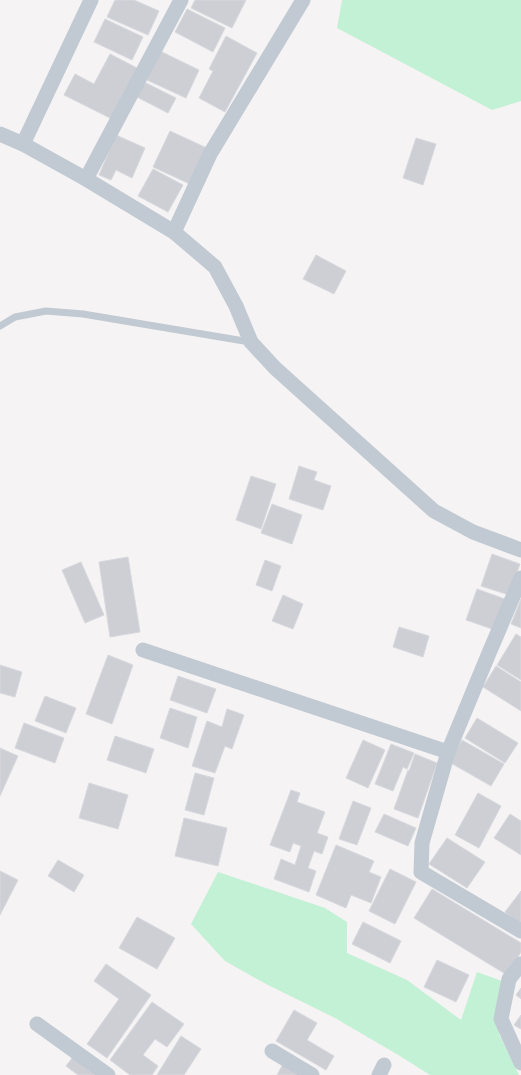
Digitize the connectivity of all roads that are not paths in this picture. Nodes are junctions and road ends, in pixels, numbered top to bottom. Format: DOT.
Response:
graph roads {
  1 [pos="91,0"];
  2 [pos="181,0"];
  3 [pos="303,0"];
  4 [pos="0,134"];
  5 [pos="23,144"];
  6 [pos="86,179"];
  7 [pos="174,232"];
  8 [pos="0,326"];
  9 [pos="251,342"];
  10 [pos="521,550"];
  11 [pos="521,578"];
  12 [pos="143,650"];
  13 [pos="448,752"];
  14 [pos="521,931"];
  15 [pos="521,964"];
  16 [pos="37,1024"];
  17 [pos="272,1051"];
  18 [pos="521,1063"];
  19 [pos="108,1075"];
  20 [pos="312,1075"];
  1 -- 5 [label="street"];
  2 -- 6 [label="street"];
  3 -- 7 [label="street"];
  4 -- 5 [label="street"];
  5 -- 6 [label="street"];
  6 -- 7 [label="street"];
  7 -- 9 [label="street"];
  8 -- 9 [label="lane"];
  9 -- 10 [label="street"];
  11 -- 13 [label="street"];
  12 -- 13 [label="street"];
  13 -- 14 [label="street"];
  15 -- 18 [label="street"];
  16 -- 19 [label="street"];
  17 -- 20 [label="street"];
}
